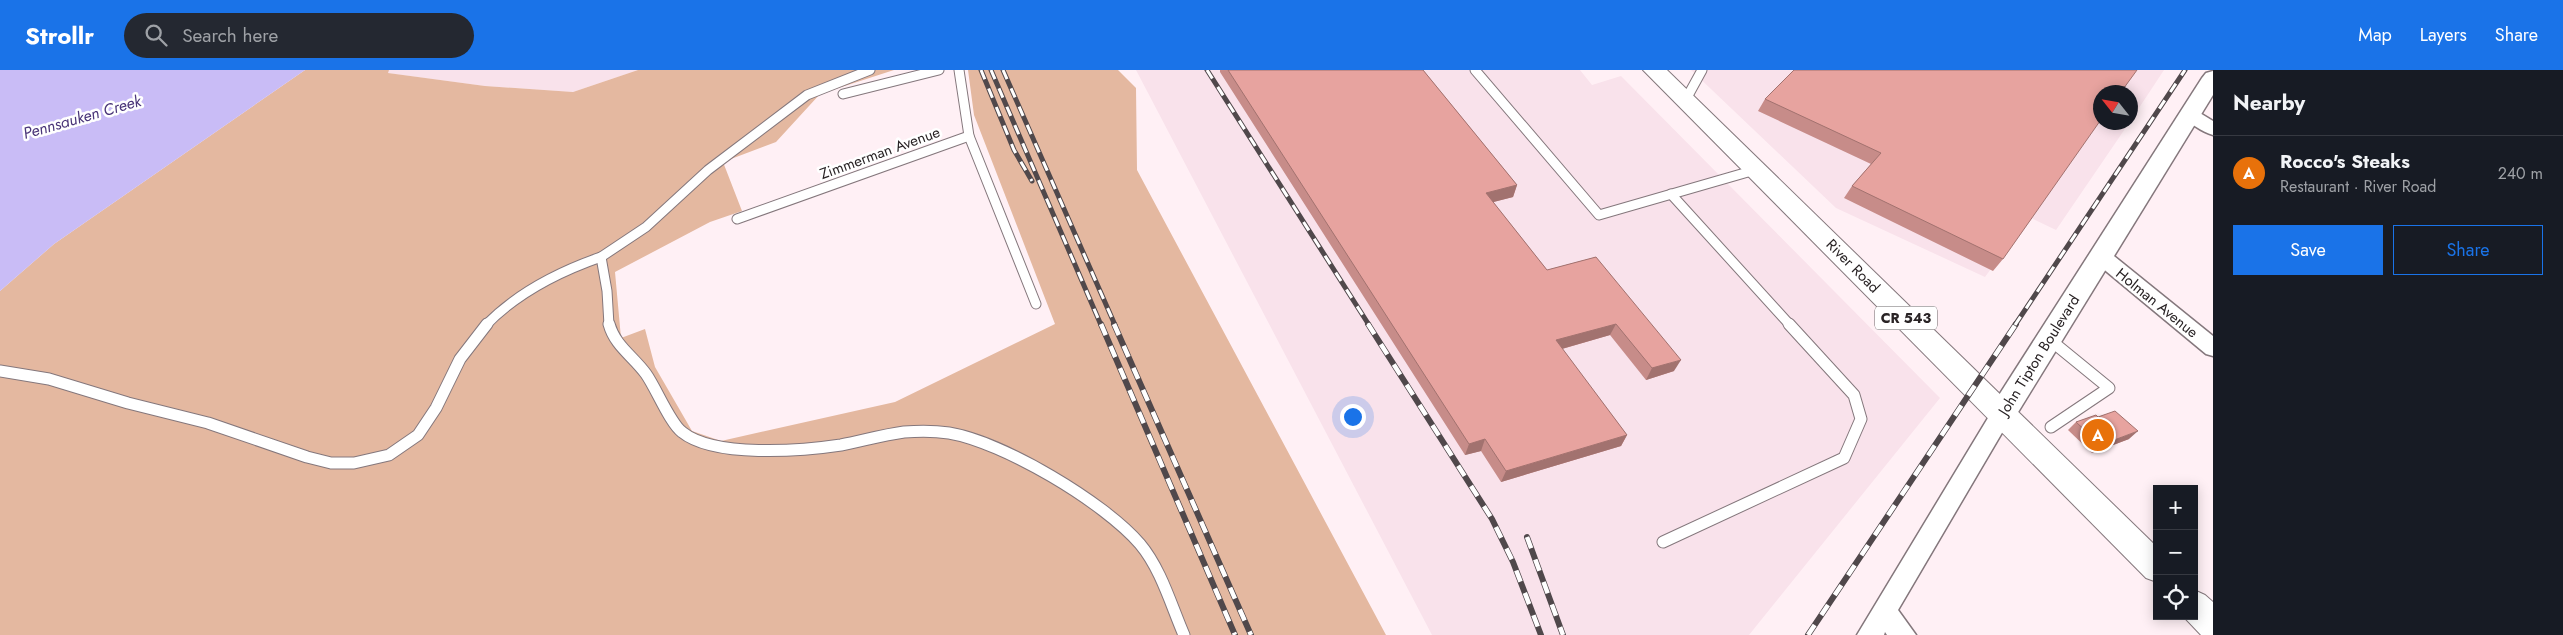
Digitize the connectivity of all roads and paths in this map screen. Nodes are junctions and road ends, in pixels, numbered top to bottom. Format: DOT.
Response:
graph roads {
  1 [pos="870,70"];
  2 [pos="939,70"];
  3 [pos="959,70"];
  4 [pos="1475,70"];
  5 [pos="1654,70"];
  6 [pos="1702,70"];
  7 [pos="2213,78"];
  8 [pos="843,94"];
  9 [pos="1685,101"];
  10 [pos="2190,113"];
  11 [pos="2213,129"];
  12 [pos="969,136"];
  13 [pos="1756,170"];
  14 [pos="1671,194"];
  15 [pos="737,219"];
  16 [pos="601,257"];
  17 [pos="2102,257"];
  18 [pos="1036,304"];
  19 [pos="2049,339"];
  20 [pos="2213,348"];
  21 [pos="0,371"];
  22 [pos="2002,414"];
  23 [pos="2052,427"];
  24 [pos="1663,542"];
  25 [pos="2153,564"];
  26 [pos="2198,610"];
  27 [pos="1885,613"];
  28 [pos="2213,624"];
  29 [pos="1184,635"];
  30 [pos="1870,635"];
  31 [pos="1903,635"];
  1 -- 16 [label="lane"];
  2 -- 8 [label="lane"];
  3 -- 12 [label="lane"];
  4 -- 14 [label="lane"];
  5 -- 9 [label="main road, River Road / CR 543"];
  6 -- 9 [label="lane"];
  7 -- 10 [label="street, John Tipton Boulevard"];
  9 -- 13 [label="main road, River Road / CR 543"];
  10 -- 11 [label="street"];
  10 -- 17 [label="street, John Tipton Boulevard"];
  12 -- 15 [label="lane, Zimmerman Avenue"];
  12 -- 18 [label="lane"];
  13 -- 14 [label="lane"];
  13 -- 22 [label="main road, River Road / CR 543"];
  14 -- 24 [label="lane"];
  16 -- 21 [label="lane"];
  16 -- 29 [label="lane"];
  17 -- 19 [label="street, John Tipton Boulevard"];
  17 -- 20 [label="street, Holman Avenue"];
  19 -- 22 [label="street, John Tipton Boulevard"];
  19 -- 23 [label="lane"];
  22 -- 25 [label="main road, River Road / CR 543"];
  22 -- 27 [label="street, John Tipton Boulevard"];
  26 -- 28 [label="main road"];
  27 -- 30 [label="street, John Tipton Boulevard"];
  27 -- 31 [label="street"];
}
